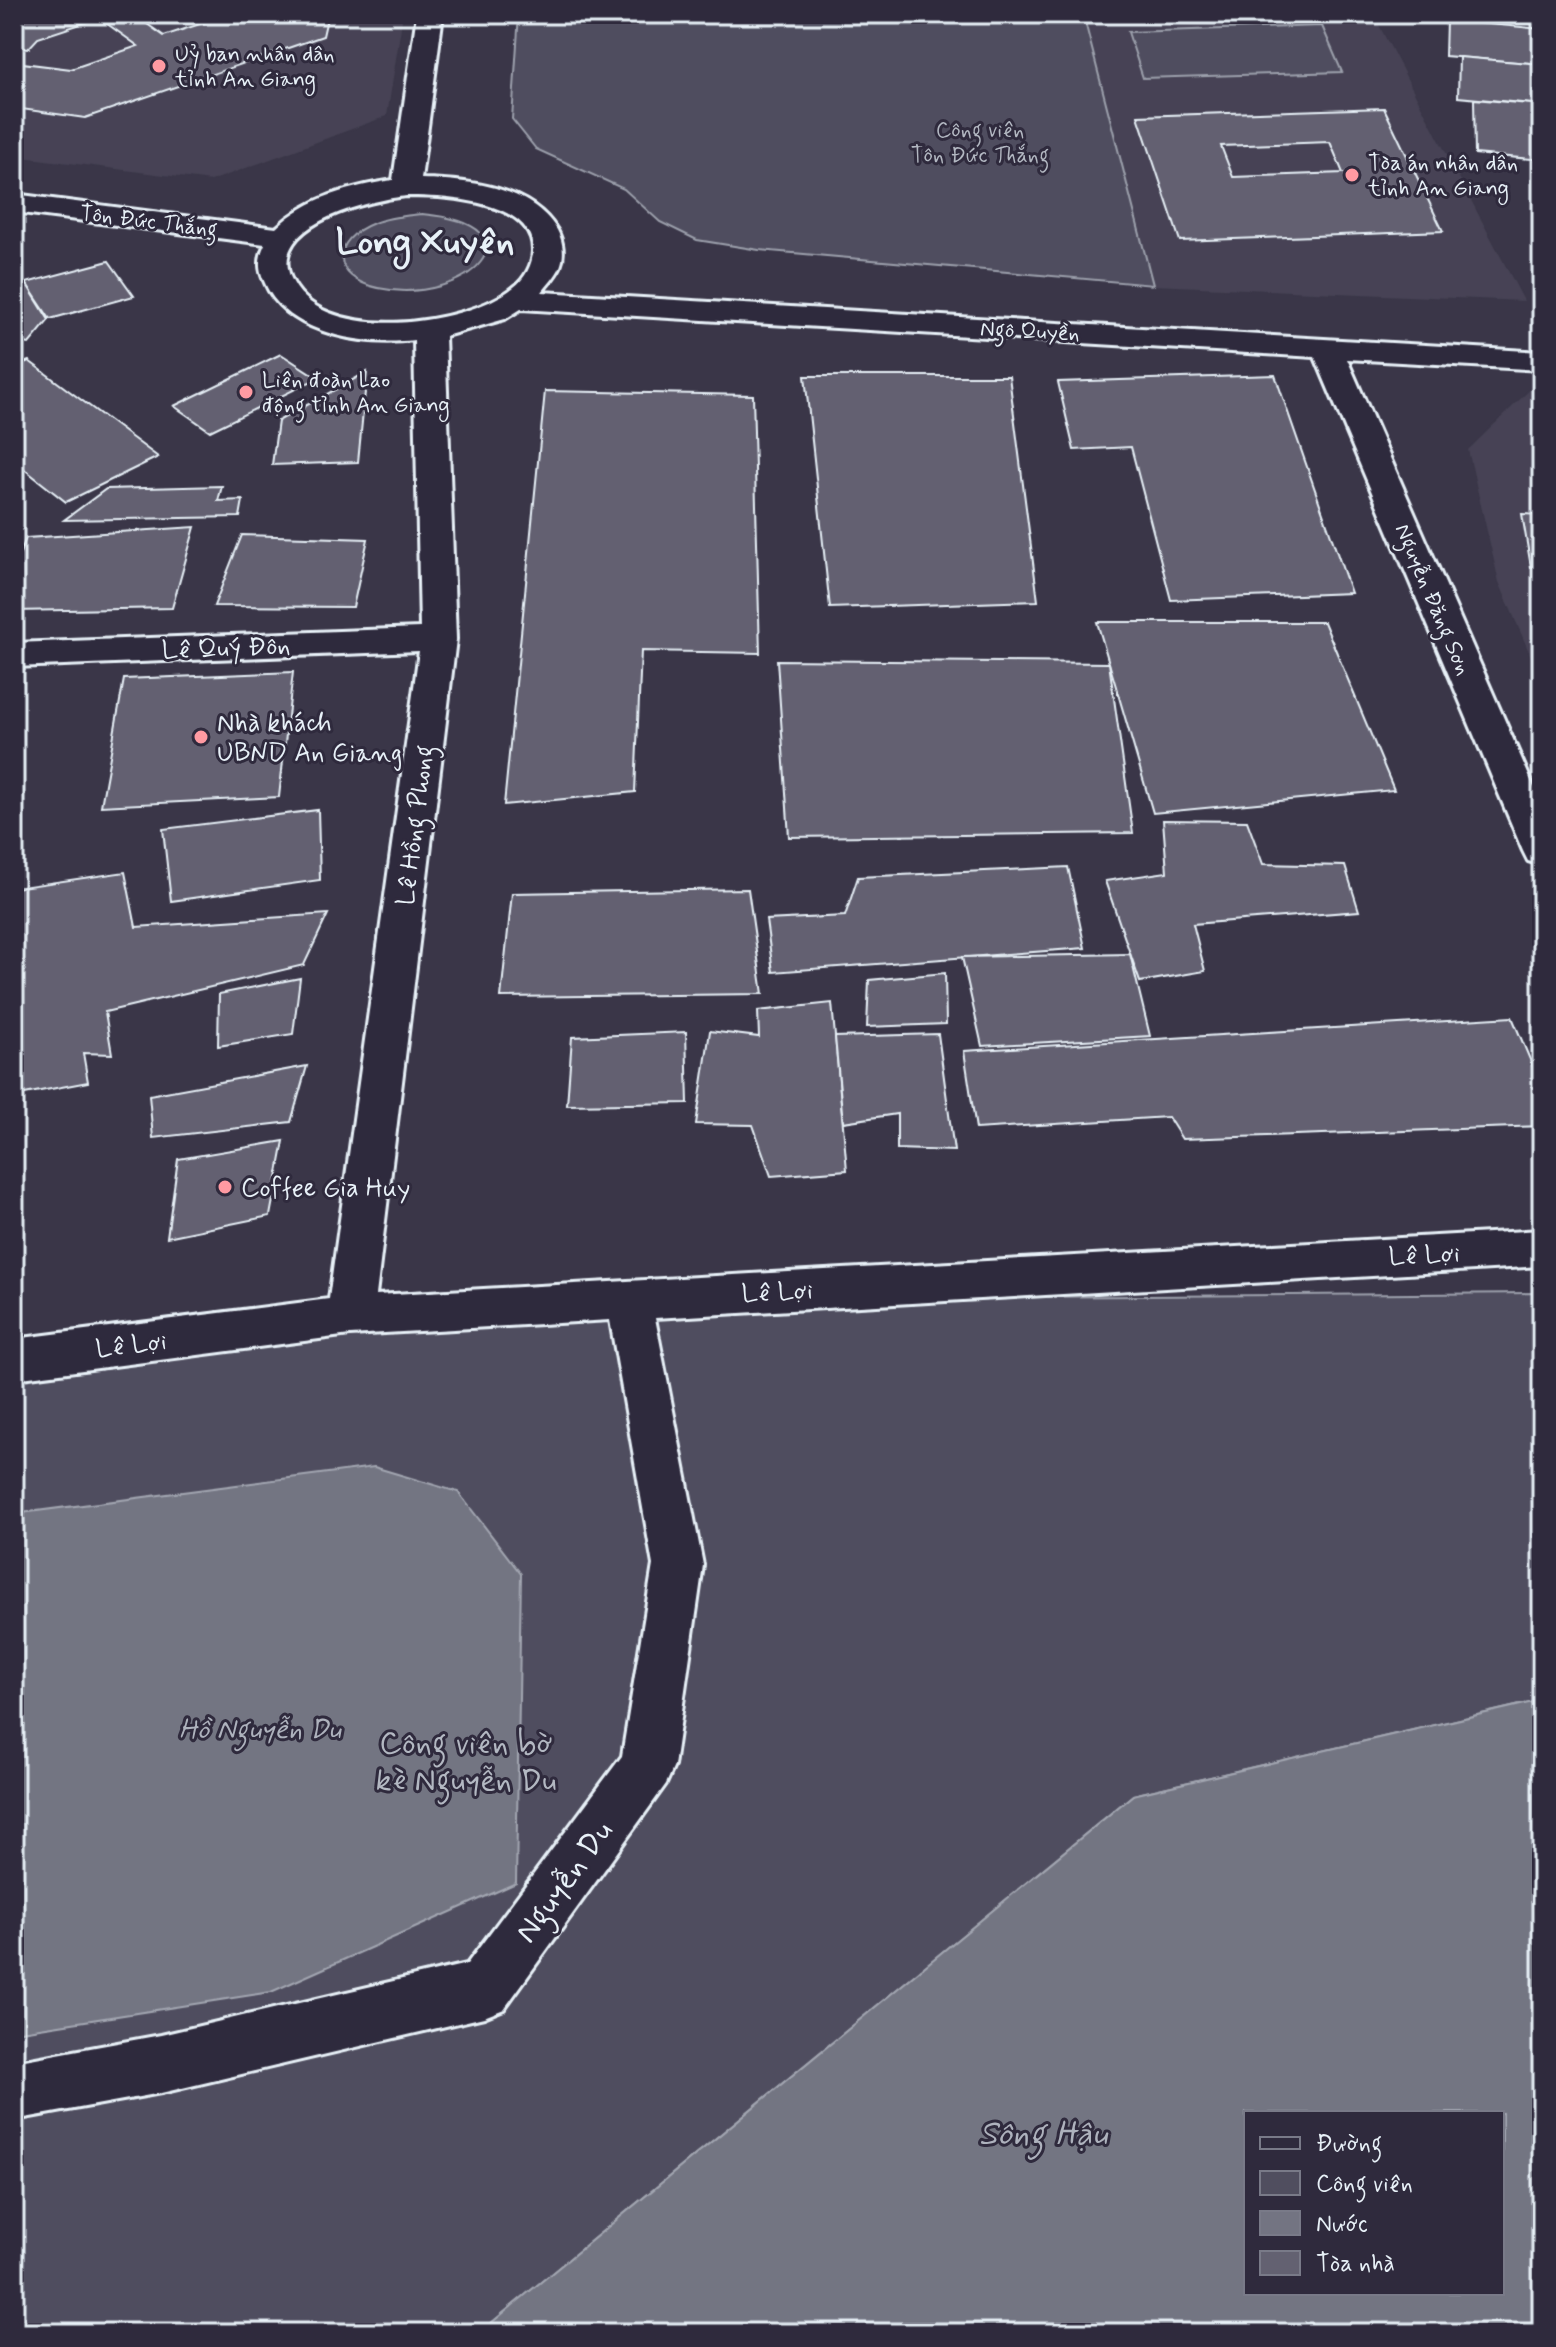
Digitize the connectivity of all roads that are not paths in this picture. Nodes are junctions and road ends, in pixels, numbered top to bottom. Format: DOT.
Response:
graph roads {
  1 [pos="430,14"];
  2 [pos="406,187"];
  3 [pos="14,203"];
  4 [pos="283,238"];
  5 [pos="517,300"];
  6 [pos="429,330"];
  7 [pos="1326,347"];
  8 [pos="1542,361"];
  9 [pos="438,639"];
  10 [pos="14,655"];
  11 [pos="1542,851"];
  12 [pos="1542,1248"];
  13 [pos="629,1300"];
  14 [pos="350,1316"];
  15 [pos="14,1359"];
  16 [pos="14,2091"];
  1 -- 2 [label="street"];
  2 -- 4 [label="street"];
  2 -- 5 [label="street"];
  3 -- 4 [label="street, Tôn Đức Thắng"];
  4 -- 6 [label="street"];
  5 -- 6 [label="street"];
  5 -- 7 [label="street, Ngô Quyền"];
  6 -- 9 [label="street, Lê Hồng Phong"];
  7 -- 8 [label="street, Ngô Quyền"];
  7 -- 11 [label="street, Nguyễn Đăng Sơn"];
  9 -- 10 [label="street, Lê Quý Đôn"];
  9 -- 14 [label="street, Lê Hồng Phong"];
  12 -- 13 [label="street, Lê Lợi"];
  13 -- 14 [label="street, Lê Lợi"];
  13 -- 16 [label="street, Nguyễn Du"];
  14 -- 15 [label="street, Lê Lợi"];
}
